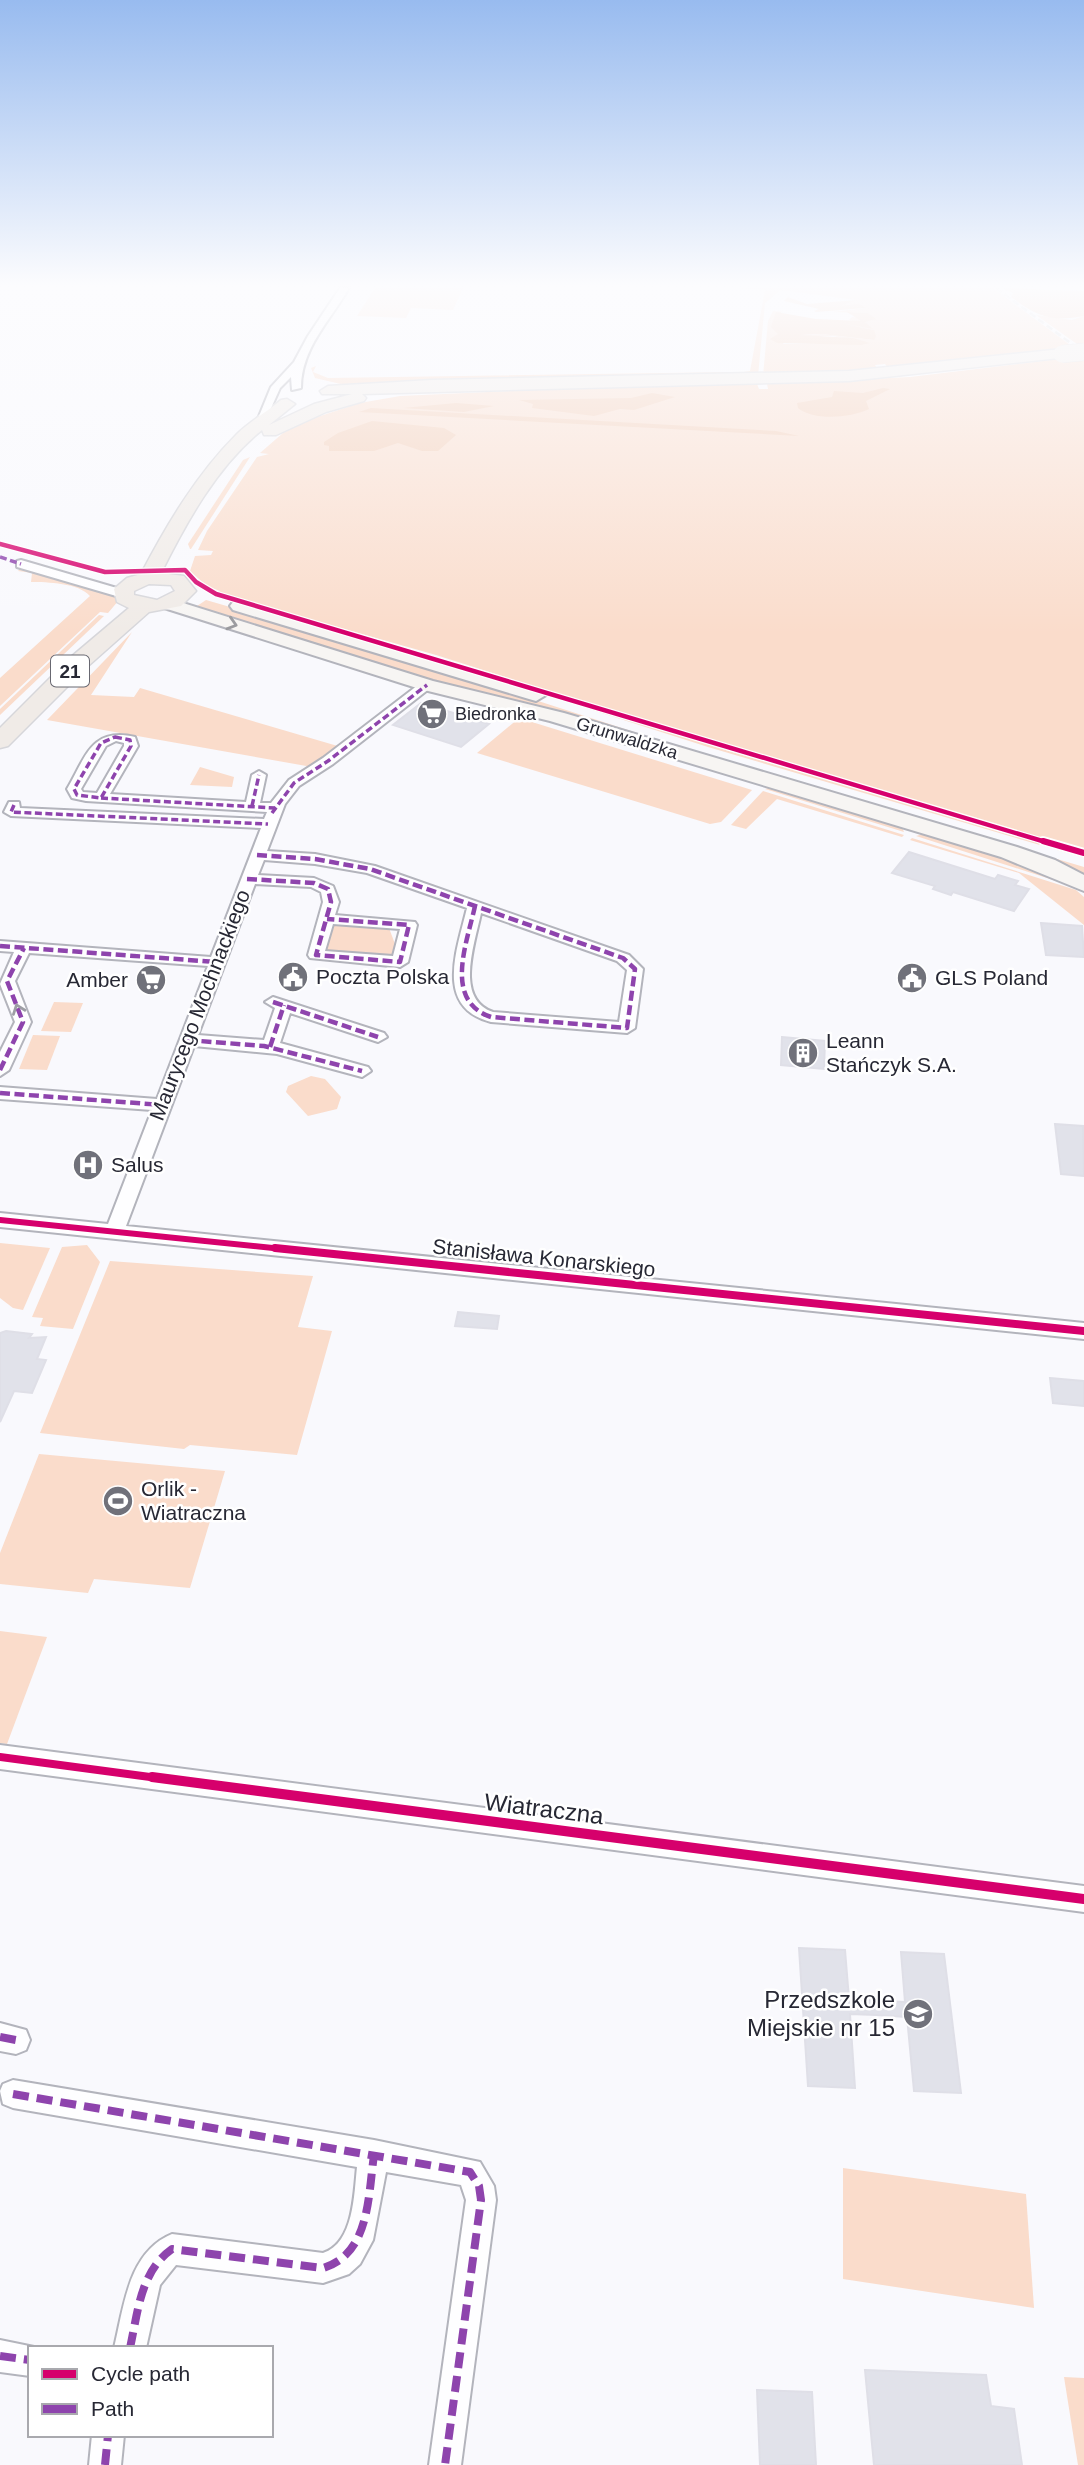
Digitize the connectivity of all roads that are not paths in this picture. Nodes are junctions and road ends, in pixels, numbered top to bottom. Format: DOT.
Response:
graph roads {
  1 [pos="270,403"];
  2 [pos="283,403"];
  3 [pos="344,403"];
  4 [pos="260,430"];
  5 [pos="21,564"];
  6 [pos="149,578"];
  7 [pos="178,584"];
  8 [pos="138,598"];
  9 [pos="427,685"];
  10 [pos="0,722"];
  11 [pos="0,741"];
  12 [pos="259,775"];
  13 [pos="101,798"];
  14 [pos="14,805"];
  15 [pos="252,806"];
  16 [pos="271,817"];
  17 [pos="257,855"];
  18 [pos="1084,863"];
  19 [pos="247,879"];
  20 [pos="1084,884"];
  21 [pos="475,906"];
  22 [pos="327,919"];
  23 [pos="0,946"];
  24 [pos="24,948"];
  25 [pos="216,962"];
  26 [pos="378,1037"];
  27 [pos="187,1040"];
  28 [pos="270,1047"];
  29 [pos="0,1070"];
  30 [pos="362,1071"];
  31 [pos="0,1093"];
  32 [pos="163,1105"];
  33 [pos="0,1220"];
  34 [pos="115,1231"];
  35 [pos="1084,1331"];
  36 [pos="0,1757"];
  37 [pos="1084,1899"];
  38 [pos="13,2094"];
  39 [pos="374,2155"];
  40 [pos="131,2346"];
  41 [pos="0,2356"];
  42 [pos="28,2360"];
  43 [pos="108,2437"];
  44 [pos="105,2465"];
  45 [pos="445,2465"];
  1 -- 4 [label="street"];
  2 -- 4 [label="main road"];
  3 -- 4 [label="main road"];
  4 -- 6 [label="main road"];
  4 -- 7 [label="main road"];
  5 -- 8 [label="street, Grunwaldzka"];
  6 -- 7 [label="main road"];
  6 -- 8 [label="main road, 21"];
  7 -- 8 [label="main road, 21"];
  7 -- 18 [label="street, Grunwaldzka"];
  8 -- 9 [label="street, Grunwaldzka, one-way"];
  8 -- 10 [label="main road, 21"];
  8 -- 11 [label="main road, 21"];
  9 -- 16 [label="street, Maurycego Mochnackiego"];
  9 -- 20 [label="street, Grunwaldzka"];
  12 -- 15 [label="street"];
  13 -- 13 [label="street"];
  13 -- 15 [label="street"];
  14 -- 16 [label="street"];
  15 -- 16 [label="street"];
  16 -- 17 [label="street, Maurycego Mochnackiego"];
  17 -- 19 [label="street, Maurycego Mochnackiego"];
  17 -- 21 [label="street"];
  19 -- 22 [label="street"];
  19 -- 25 [label="street, Maurycego Mochnackiego"];
  21 -- 21 [label="street"];
  22 -- 22 [label="street"];
  23 -- 24 [label="street"];
  24 -- 25 [label="street"];
  29 -- 24 [label="street, one-way"];
  25 -- 27 [label="street, Maurycego Mochnackiego"];
  26 -- 28 [label="street"];
  27 -- 28 [label="street"];
  27 -- 32 [label="street, Maurycego Mochnackiego"];
  28 -- 30 [label="street"];
  31 -- 32 [label="street"];
  32 -- 34 [label="street, Maurycego Mochnackiego"];
  33 -- 34 [label="street, Stanisława Konarskiego"];
  34 -- 35 [label="street, Stanisława Konarskiego"];
  36 -- 37 [label="street, Wiatraczna"];
  38 -- 39 [label="street"];
  39 -- 40 [label="street"];
  39 -- 45 [label="street"];
  41 -- 42 [label="street"];
  43 -- 44 [label="street"];
}
